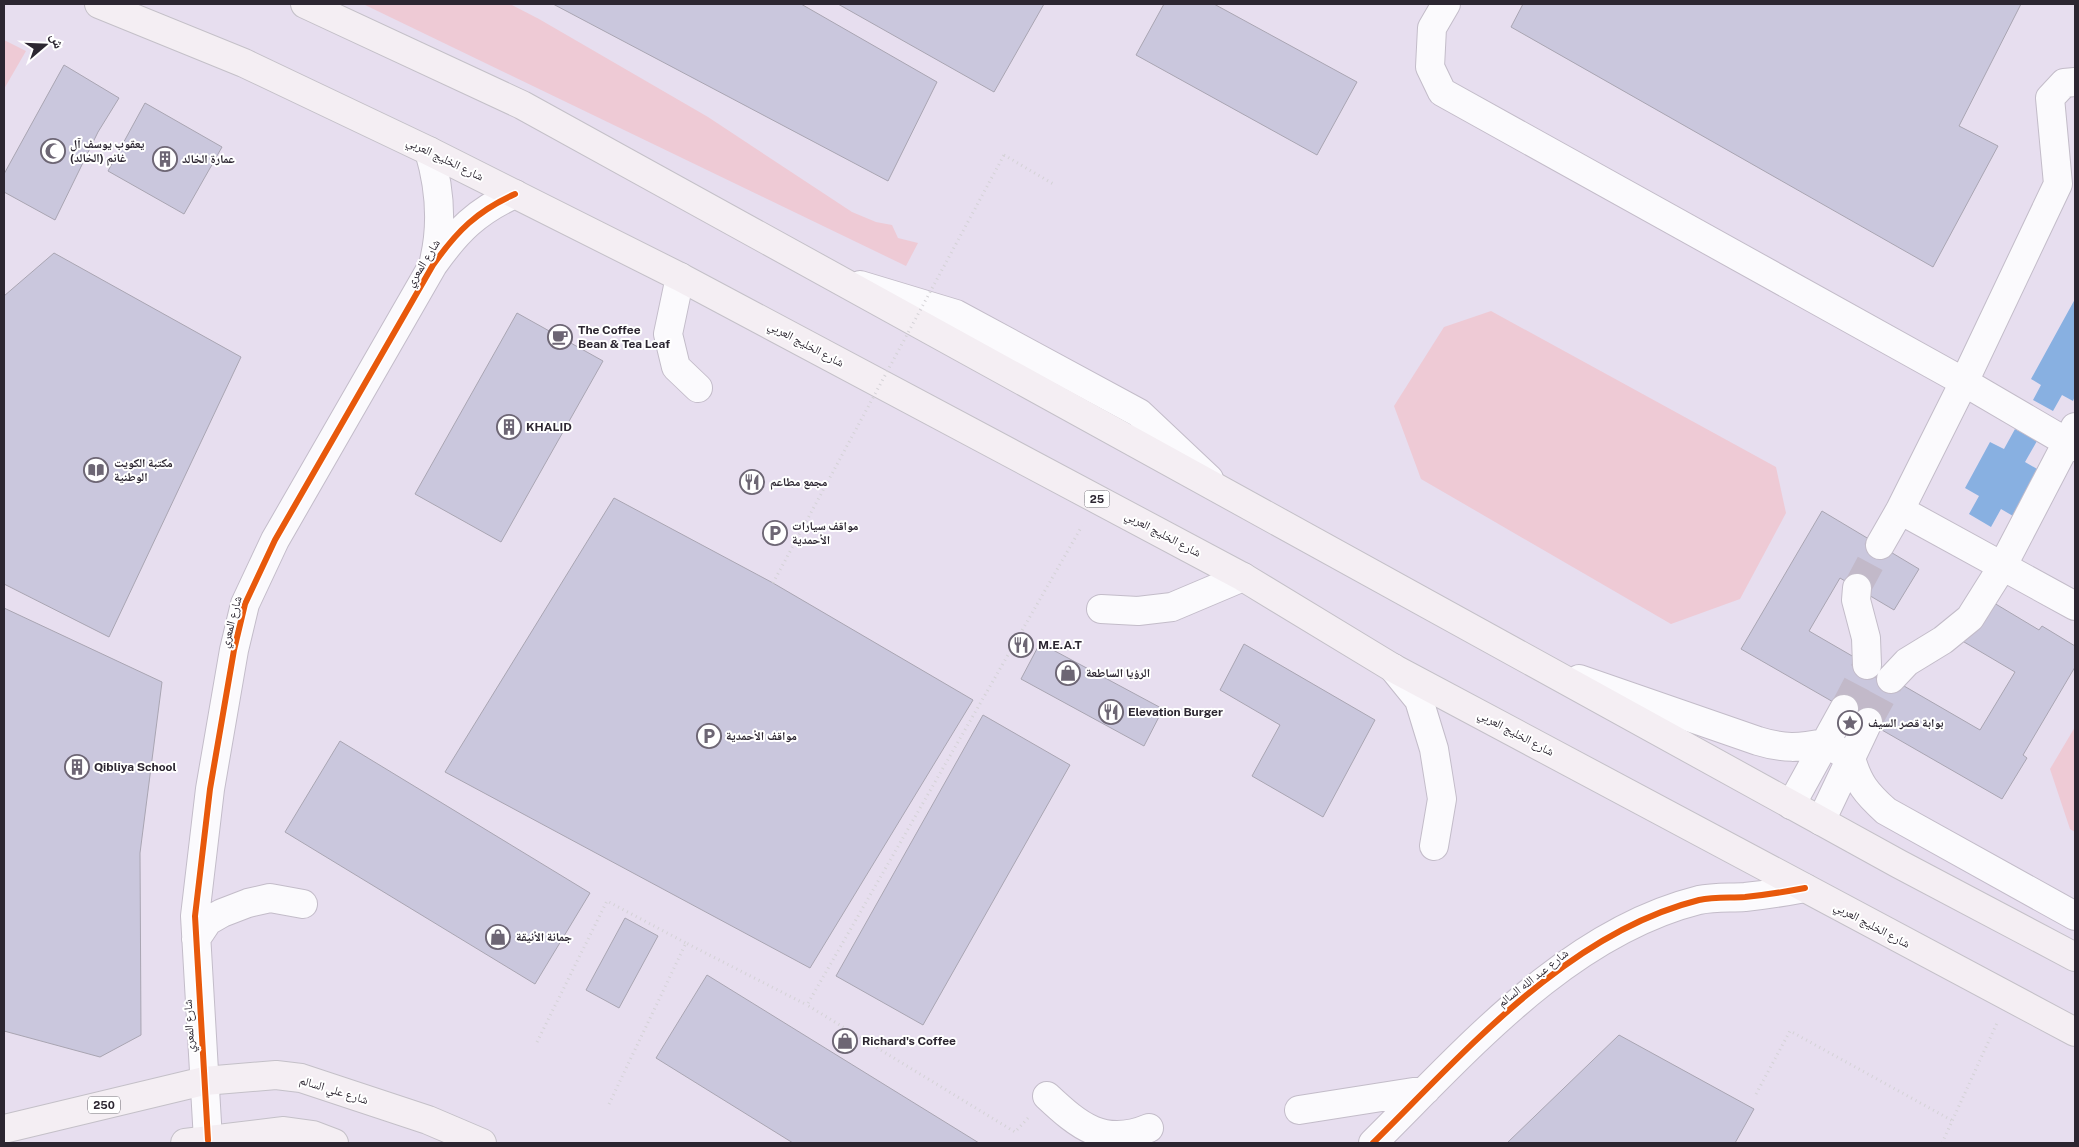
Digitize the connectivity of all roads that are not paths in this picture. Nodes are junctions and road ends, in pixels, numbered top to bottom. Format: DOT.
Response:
graph roads {
  1 [pos="99,4"];
  2 [pos="305,4"];
  3 [pos="1446,4"];
  4 [pos="2075,82"];
  5 [pos="428,151"];
  6 [pos="515,194"];
  7 [pos="433,265"];
  8 [pos="680,277"];
  9 [pos="1964,382"];
  10 [pos="698,388"];
  11 [pos="2072,439"];
  12 [pos="1900,510"];
  13 [pos="1880,545"];
  14 [pos="2002,567"];
  15 [pos="1243,577"];
  16 [pos="1857,588"];
  17 [pos="2075,606"];
  18 [pos="1101,609"];
  19 [pos="1537,665"];
  20 [pos="1867,665"];
  21 [pos="1393,668"];
  22 [pos="1891,679"];
  23 [pos="1844,709"];
  24 [pos="1868,722"];
  25 [pos="1825,743"];
  26 [pos="1851,758"];
  27 [pos="1791,804"];
  28 [pos="1821,821"];
  29 [pos="1434,846"];
  30 [pos="1804,888"];
  31 [pos="304,904"];
  32 [pos="2075,916"];
  33 [pos="196,939"];
  34 [pos="2075,957"];
  35 [pos="2075,1032"];
  36 [pos="204,1081"];
  37 [pos="1426,1090"];
  38 [pos="1047,1096"];
  39 [pos="1298,1110"];
  40 [pos="1072,1119"];
  41 [pos="1149,1128"];
  42 [pos="4,1129"];
  43 [pos="196,1142"];
  44 [pos="334,1143"];
  45 [pos="482,1143"];
  46 [pos="1085,1143"];
  47 [pos="1373,1143"];
  1 -- 5 [label="main road, شارع الخليج العربي / 25"];
  2 -- 19 [label="main road"];
  3 -- 9 [label="street"];
  4 -- 9 [label="street"];
  5 -- 6 [label="main road, شارع الخليج العربي / 25"];
  5 -- 7 [label="street, شارع المعري"];
  6 -- 7 [label="street, شارع المعري"];
  6 -- 8 [label="main road, شارع الخليج العربي / 25"];
  7 -- 33 [label="street, شارع المعري"];
  8 -- 10 [label="street"];
  8 -- 15 [label="main road, شارع الخليج العربي / 25"];
  9 -- 11 [label="street"];
  9 -- 12 [label="street"];
  11 -- 14 [label="street"];
  12 -- 13 [label="street"];
  12 -- 14 [label="street"];
  14 -- 17 [label="street"];
  14 -- 22 [label="street"];
  15 -- 18 [label="street"];
  15 -- 21 [label="main road, شارع الخليج العربي / 25"];
  16 -- 20 [label="street"];
  19 -- 25 [label="street"];
  19 -- 27 [label="main road"];
  21 -- 29 [label="street"];
  21 -- 30 [label="main road, شارع الخليج العربي / 25"];
  23 -- 25 [label="street"];
  24 -- 26 [label="street"];
  25 -- 26 [label="street"];
  25 -- 27 [label="street"];
  26 -- 28 [label="street"];
  26 -- 32 [label="street"];
  27 -- 28 [label="main road"];
  28 -- 34 [label="main road"];
  30 -- 35 [label="main road, شارع الخليج العربي / 25"];
  30 -- 37 [label="street, شارع عبد الله السالم"];
  31 -- 33 [label="street"];
  33 -- 36 [label="street, شارع المعري"];
  36 -- 42 [label="main road, شارع علي السالم / 250"];
  36 -- 43 [label="street, شارع المعري"];
  36 -- 45 [label="main road, شارع علي السالم / 250"];
  37 -- 39 [label="street"];
  37 -- 47 [label="street, شارع عبد الله السالم"];
  38 -- 40 [label="street"];
  40 -- 41 [label="street"];
  40 -- 46 [label="street"];
  43 -- 44 [label="main road"];
}
